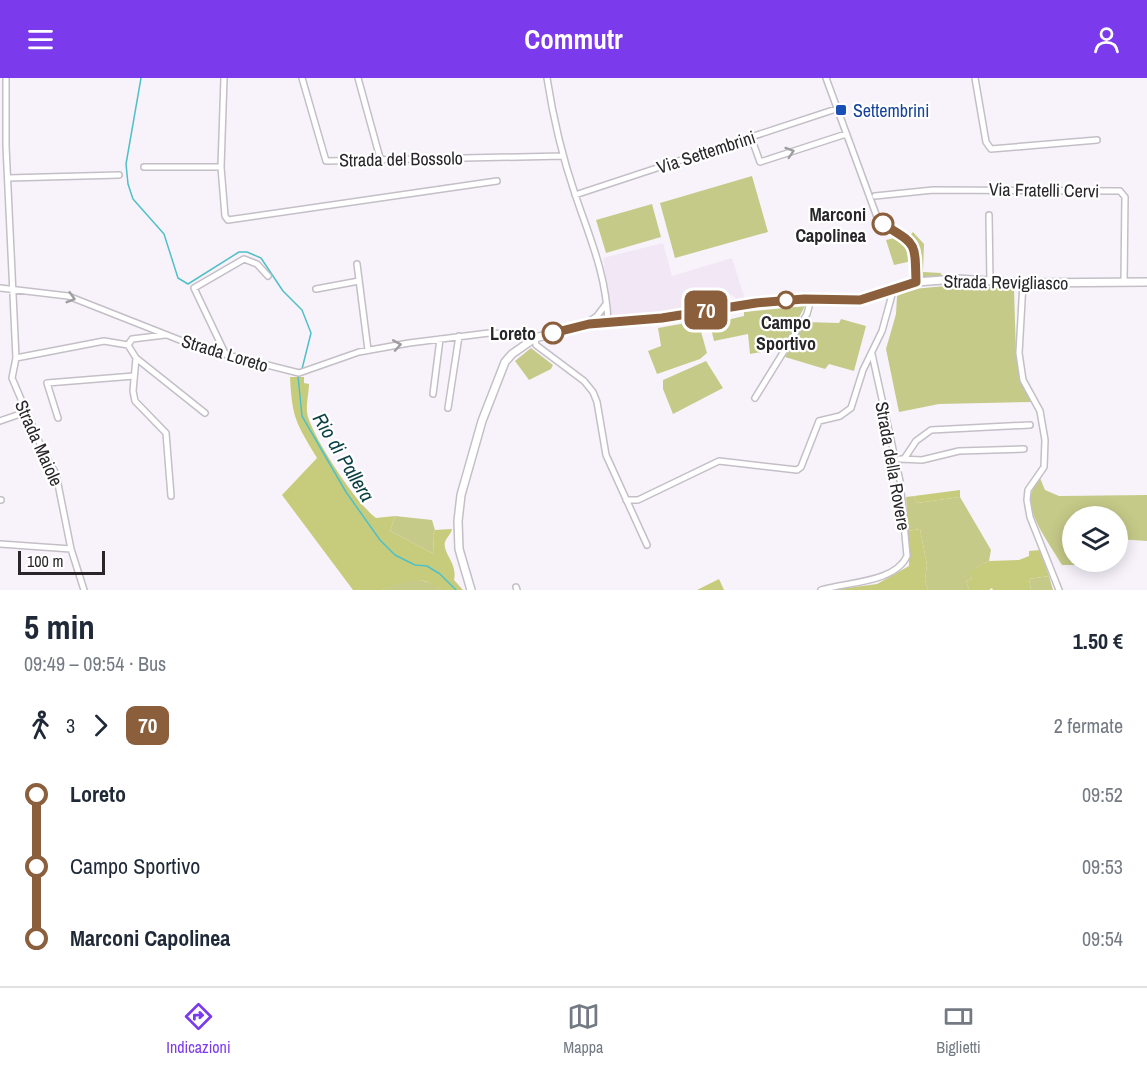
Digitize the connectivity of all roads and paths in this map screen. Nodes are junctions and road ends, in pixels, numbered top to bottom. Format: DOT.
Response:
graph roads {
  1 [pos="6,78"];
  2 [pos="224,78"];
  3 [pos="302,78"];
  4 [pos="358,78"];
  5 [pos="547,78"];
  6 [pos="826,78"];
  7 [pos="975,78"];
  8 [pos="836,109"];
  9 [pos="846,134"];
  10 [pos="751,137"];
  11 [pos="1097,140"];
  12 [pos="3,146"];
  13 [pos="563,156"];
  14 [pos="380,158"];
  15 [pos="144,167"];
  16 [pos="221,167"];
  17 [pos="119,175"];
  18 [pos="0,176"];
  19 [pos="8,177"];
  20 [pos="497,181"];
  21 [pos="575,195"];
  22 [pos="875,196"];
  23 [pos="988,215"];
  24 [pos="357,264"];
  25 [pos="267,276"];
  26 [pos="359,281"];
  27 [pos="990,281"];
  28 [pos="916,282"];
  29 [pos="1124,282"];
  30 [pos="1147,282"];
  31 [pos="1023,283"];
  32 [pos="0,288"];
  33 [pos="14,288"];
  34 [pos="316,289"];
  35 [pos="893,291"];
  36 [pos="811,299"];
  37 [pos="607,302"];
  38 [pos="608,322"];
  39 [pos="584,325"];
  40 [pos="166,335"];
  41 [pos="459,336"];
  42 [pos="535,338"];
  43 [pos="440,339"];
  44 [pos="128,345"];
  45 [pos="368,350"];
  46 [pos="225,353"];
  47 [pos="872,354"];
  48 [pos="16,358"];
  49 [pos="136,358"];
  50 [pos="134,376"];
  51 [pos="433,394"];
  52 [pos="755,398"];
  53 [pos="448,408"];
  54 [pos="26,412"];
  55 [pos="205,413"];
  56 [pos="58,417"];
  57 [pos="0,421"];
  58 [pos="1030,425"];
  59 [pos="1024,449"];
  60 [pos="171,496"];
  61 [pos="625,500"];
  62 [pos="0,544"];
  63 [pos="647,545"];
  64 [pos="71,549"];
  65 [pos="84,590"];
  66 [pos="471,590"];
  67 [pos="821,590"];
  68 [pos="1059,590"];
  1 -- 12 [label="street, Strada Maiole"];
  2 -- 16 [label="street"];
  3 -- 14 [label="street, Strada del Bossolo"];
  4 -- 14 [label="street"];
  5 -- 13 [label="street"];
  6 -- 8 [label="street"];
  7 -- 11 [label="street"];
  8 -- 9 [label="street"];
  8 -- 10 [label="street, Via Settembrini"];
  10 -- 9 [label="street, one-way"];
  9 -- 28 [label="street"];
  10 -- 21 [label="street, Via Settembrini"];
  12 -- 19 [label="street, Strada Maiole"];
  13 -- 14 [label="street, Strada del Bossolo"];
  13 -- 21 [label="street"];
  15 -- 16 [label="street"];
  16 -- 20 [label="street"];
  17 -- 19 [label="street"];
  18 -- 19 [label="street"];
  19 -- 33 [label="street, Strada Maiole"];
  21 -- 37 [label="street"];
  22 -- 29 [label="street, Via Fratelli Cervi"];
  23 -- 27 [label="street"];
  24 -- 26 [label="street"];
  25 -- 46 [label="street"];
  26 -- 34 [label="street"];
  26 -- 45 [label="street"];
  27 -- 28 [label="street, Strada Revigliasco"];
  27 -- 31 [label="street, Strada Revigliasco"];
  28 -- 35 [label="street, Strada Revigliasco"];
  29 -- 30 [label="street, Strada Revigliasco"];
  29 -- 31 [label="street, Strada Revigliasco"];
  31 -- 68 [label="street"];
  32 -- 33 [label="street, Strada Loreto"];
  33 -- 40 [label="street, Strada Loreto, one-way"];
  33 -- 48 [label="street, Strada Maiole"];
  35 -- 36 [label="street, Strada Revigliasco"];
  35 -- 47 [label="street, Strada della Rovere"];
  36 -- 38 [label="street, Strada Revigliasco"];
  36 -- 52 [label="street"];
  37 -- 38 [label="street"];
  37 -- 39 [label="street"];
  38 -- 39 [label="street, Strada Revigliasco"];
  39 -- 42 [label="street, Strada Revigliasco"];
  40 -- 44 [label="street"];
  40 -- 46 [label="street, Strada Loreto"];
  41 -- 42 [label="street, Strada Loreto"];
  41 -- 43 [label="street, Strada Loreto"];
  41 -- 53 [label="street"];
  42 -- 61 [label="street"];
  42 -- 66 [label="street, Strada Revigliasco"];
  45 -- 43 [label="street, Strada Loreto, one-way"];
  43 -- 51 [label="street"];
  44 -- 48 [label="street"];
  44 -- 49 [label="street"];
  45 -- 46 [label="street, Strada Loreto"];
  47 -- 61 [label="street, Strada della Rovere"];
  47 -- 67 [label="street, Strada della Rovere"];
  48 -- 54 [label="street, Strada Maiole"];
  49 -- 50 [label="street"];
  49 -- 55 [label="street"];
  50 -- 56 [label="street"];
  50 -- 60 [label="street"];
  54 -- 57 [label="street"];
  54 -- 64 [label="street, Strada Maiole"];
  58 -- 59 [label="street"];
  61 -- 63 [label="street"];
  62 -- 64 [label="street"];
  64 -- 65 [label="street, Strada Maiole"];
}
